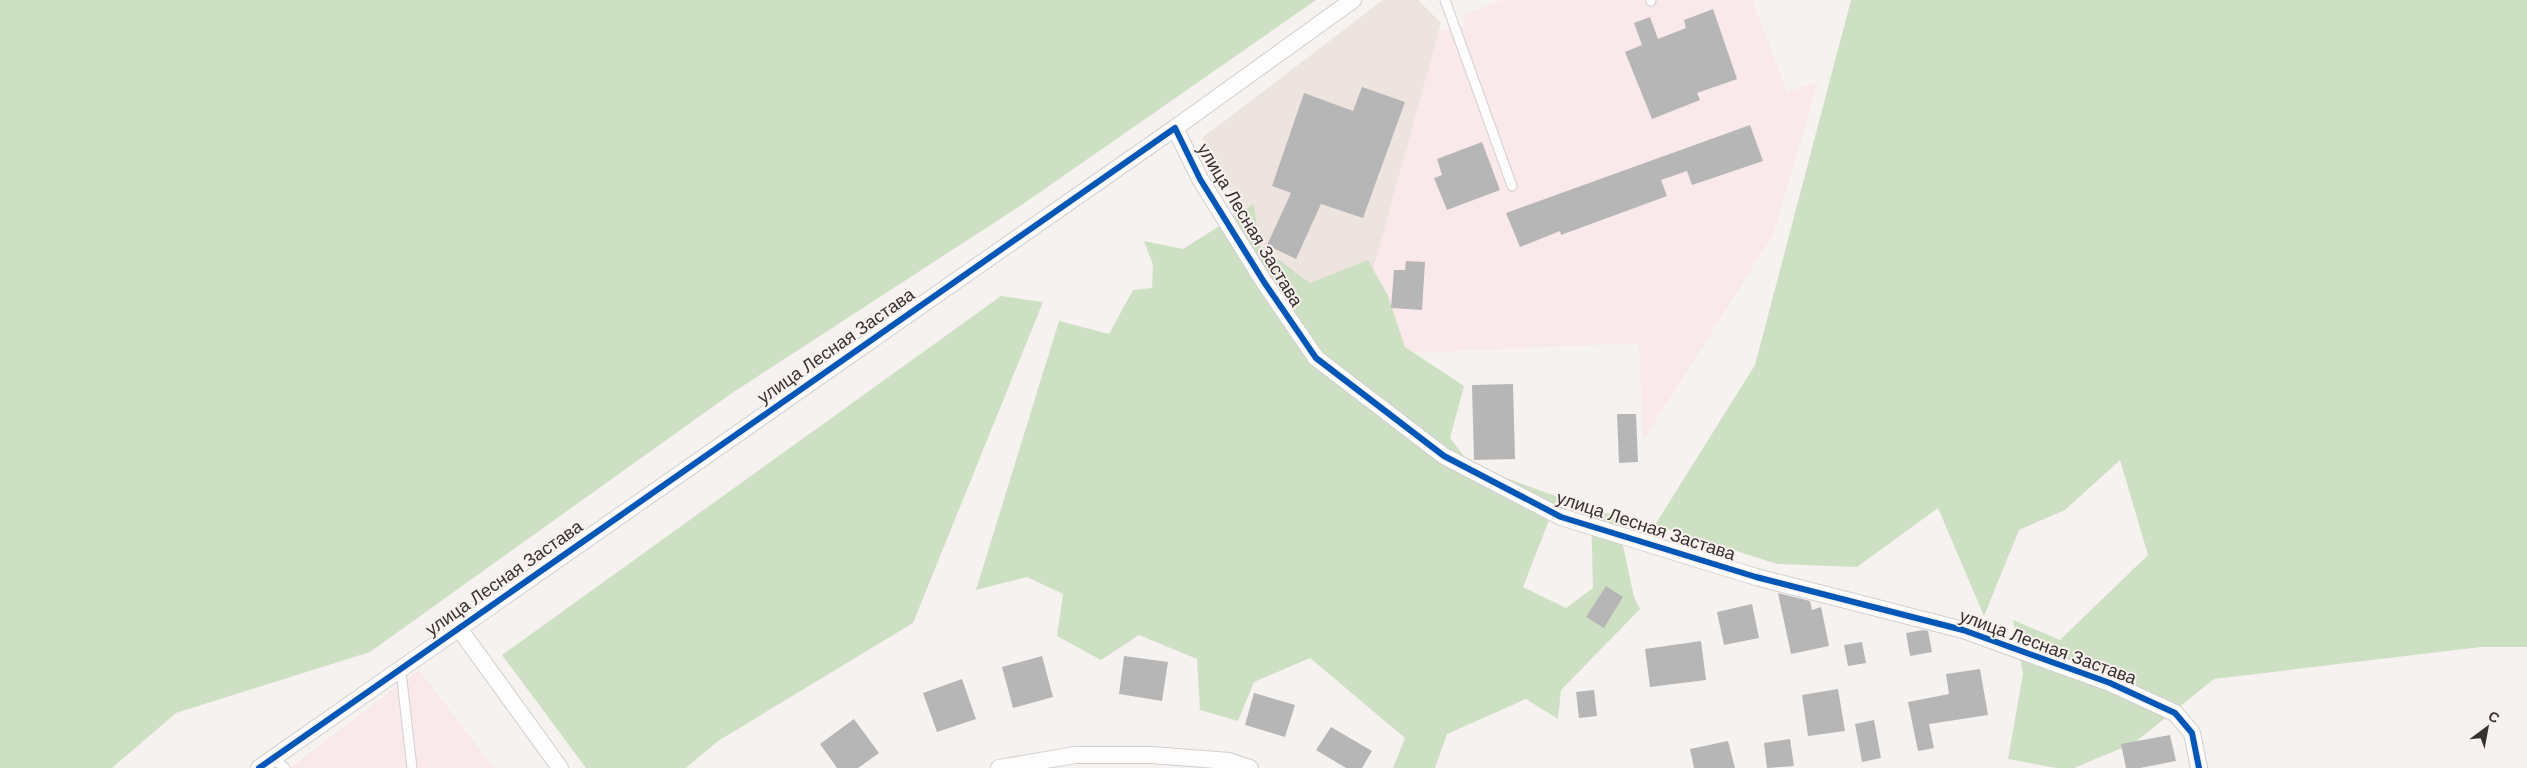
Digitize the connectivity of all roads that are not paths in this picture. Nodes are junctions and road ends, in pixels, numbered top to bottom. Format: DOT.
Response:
graph roads {
  1 [pos="1353,0"];
  2 [pos="1445,0"];
  3 [pos="1175,128"];
  4 [pos="1512,186"];
  5 [pos="458,627"];
  6 [pos="401,671"];
  7 [pos="280,763"];
  8 [pos="259,768"];
  9 [pos="412,768"];
  10 [pos="560,768"];
  11 [pos="999,768"];
  12 [pos="1250,768"];
  13 [pos="2199,768"];
  1 -- 3 [label="street"];
  2 -- 4 [label="lane"];
  3 -- 5 [label="street, улица Лесная Застава"];
  3 -- 13 [label="street, улица Лесная Застава"];
  5 -- 6 [label="street, улица Лесная Застава"];
  5 -- 10 [label="street"];
  6 -- 7 [label="street, улица Лесная Застава"];
  6 -- 9 [label="lane"];
  7 -- 8 [label="street, улица Лесная Застава"];
  11 -- 12 [label="street"];
}
